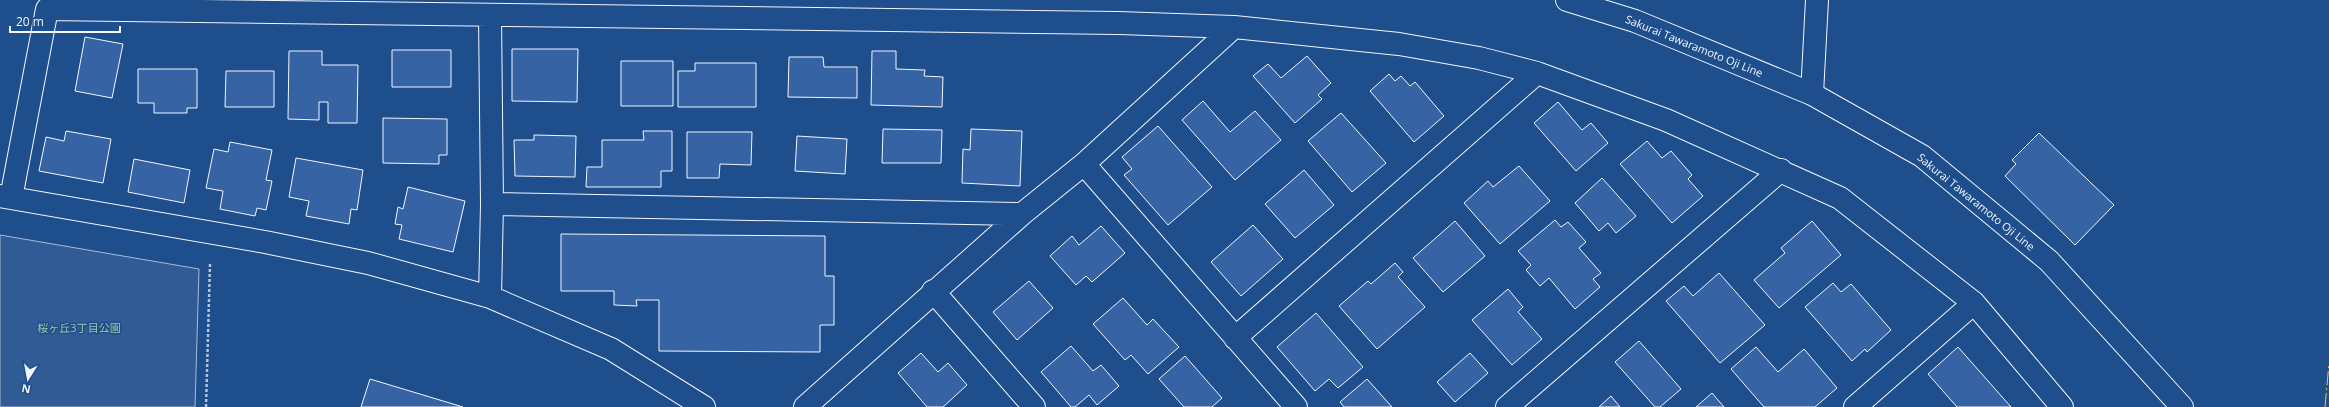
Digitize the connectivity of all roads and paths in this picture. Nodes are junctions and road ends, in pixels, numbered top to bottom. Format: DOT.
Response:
graph roads {
  1 [pos="1566,0"];
  2 [pos="1817,0"];
  3 [pos="490,15"];
  4 [pos="1234,27"];
  5 [pos="1537,73"];
  6 [pos="1812,94"];
  7 [pos="1084,164"];
  8 [pos="1781,170"];
  9 [pos="6,197"];
  10 [pos="492,204"];
  11 [pos="1022,214"];
  12 [pos="210,261"];
  13 [pos="933,291"];
  14 [pos="490,297"];
  15 [pos="1974,303"];
  16 [pos="1235,338"];
  17 [pos="206,407"];
  18 [pos="704,407"];
  19 [pos="805,407"];
  20 [pos="1034,407"];
  21 [pos="1296,407"];
  22 [pos="1507,407"];
  23 [pos="1855,407"];
  24 [pos="2062,407"];
  25 [pos="2182,407"];
  1 -- 6 [label="street, Sakurai Tawaramoto Oji Line"];
  2 -- 6 [label="street"];
  3 -- 4 [label="street"];
  3 -- 9 [label="street"];
  3 -- 10 [label="street"];
  4 -- 5 [label="street"];
  4 -- 7 [label="street"];
  5 -- 8 [label="street"];
  5 -- 16 [label="street"];
  6 -- 25 [label="street, Sakurai Tawaramoto Oji Line"];
  7 -- 11 [label="street"];
  7 -- 16 [label="street"];
  8 -- 15 [label="street"];
  8 -- 22 [label="street"];
  9 -- 14 [label="street"];
  10 -- 11 [label="street"];
  10 -- 14 [label="street"];
  11 -- 13 [label="street"];
  12 -- 17 [label="path"];
  13 -- 19 [label="street"];
  13 -- 20 [label="street"];
  14 -- 18 [label="street"];
  15 -- 23 [label="street"];
  15 -- 24 [label="street"];
  16 -- 21 [label="street"];
}
